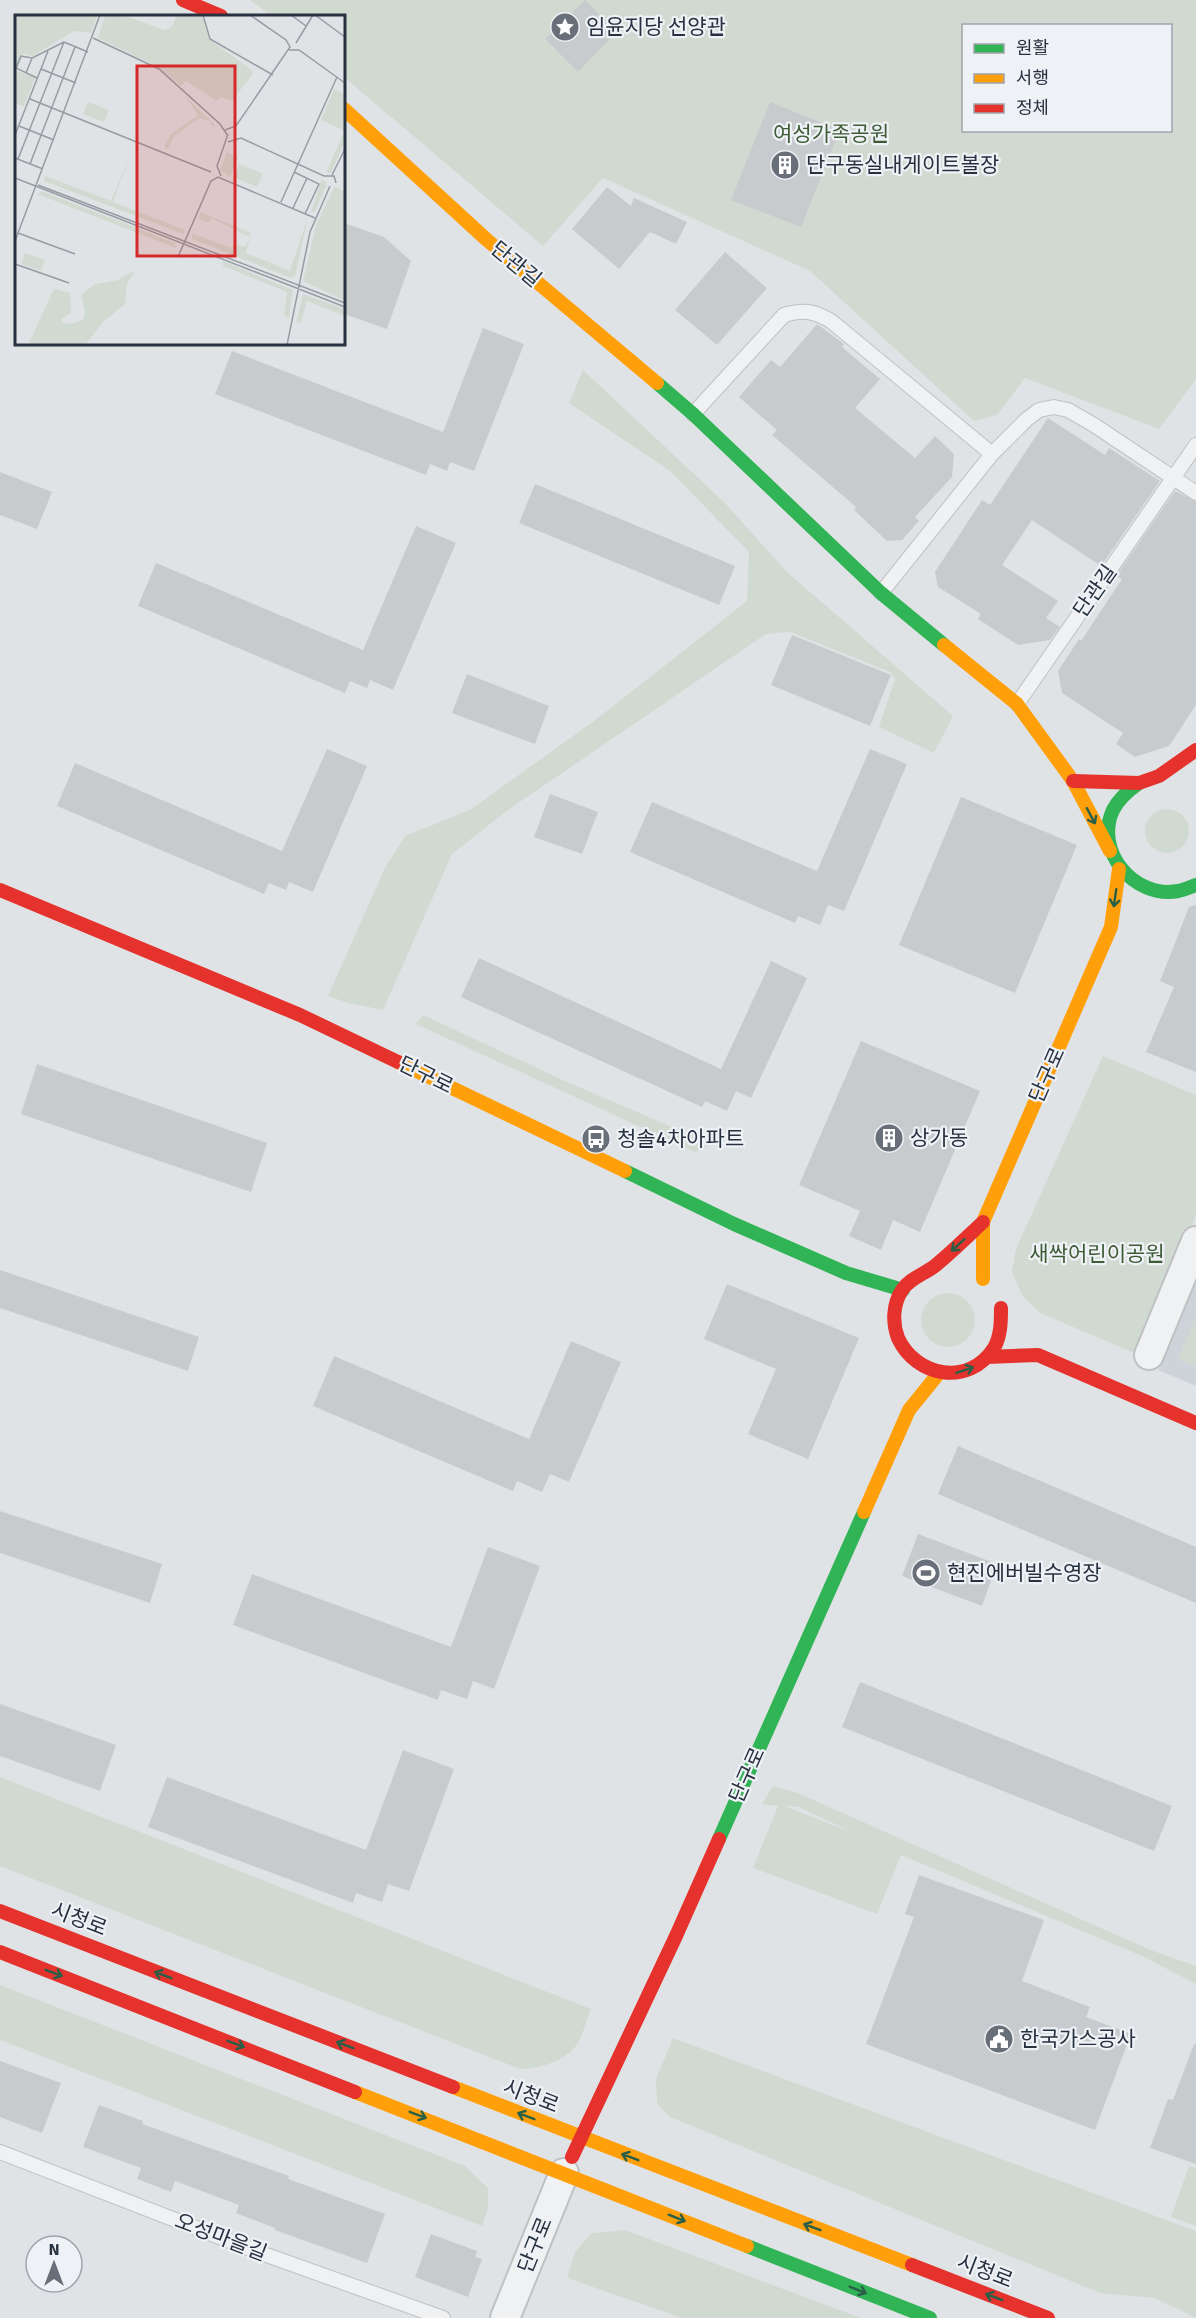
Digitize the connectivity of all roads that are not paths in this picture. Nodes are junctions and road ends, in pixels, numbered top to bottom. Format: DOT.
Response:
graph roads {
  1 [pos="183,0"];
  2 [pos="219,15"];
  3 [pos="345,110"];
  4 [pos="693,414"];
  5 [pos="1196,444"];
  6 [pos="992,454"];
  7 [pos="1173,479"];
  8 [pos="1196,493"];
  9 [pos="881,593"];
  10 [pos="1017,704"];
  11 [pos="1196,750"];
  12 [pos="1159,776"];
  13 [pos="1179,777"];
  14 [pos="1073,781"];
  15 [pos="1139,783"];
  16 [pos="1110,851"];
  17 [pos="1119,869"];
  18 [pos="1196,885"];
  19 [pos="0,890"];
  20 [pos="1169,893"];
  21 [pos="1150,904"];
  22 [pos="1130,916"];
  23 [pos="1111,927"];
  24 [pos="983,1222"];
  25 [pos="1196,1240"];
  26 [pos="933,1268"];
  27 [pos="846,1273"];
  28 [pos="983,1279"];
  29 [pos="862,1290"];
  30 [pos="903,1290"];
  31 [pos="878,1307"];
  32 [pos="1001,1308"];
  33 [pos="894,1324"];
  34 [pos="1016,1327"];
  35 [pos="1149,1355"];
  36 [pos="987,1357"];
  37 [pos="939,1373"];
  38 [pos="909,1389"];
  39 [pos="909,1410"];
  40 [pos="1196,1423"];
  41 [pos="0,1911"];
  42 [pos="0,1952"];
  43 [pos="581,2138"];
  44 [pos="0,2152"];
  45 [pos="564,2173"];
  46 [pos="442,2318"];
  47 [pos="505,2318"];
  48 [pos="930,2318"];
  49 [pos="1048,2318"];
  1 -- 2 [label="street"];
  3 -- 4 [label="street, 단관길"];
  4 -- 6 [label="lane"];
  4 -- 9 [label="street, 단관길"];
  5 -- 7 [label="lane, 단관길"];
  6 -- 7 [label="lane"];
  6 -- 9 [label="lane"];
  7 -- 8 [label="lane"];
  7 -- 10 [label="lane, 단관길"];
  9 -- 10 [label="street, 단관길"];
  10 -- 14 [label="street, 단관길"];
  11 -- 12 [label="street"];
  12 -- 13 [label="street"];
  12 -- 15 [label="street"];
  14 -- 15 [label="street"];
  14 -- 16 [label="street, 단관길, one-way"];
  15 -- 16 [label="street"];
  16 -- 17 [label="street, 단관길"];
  17 -- 20 [label="street"];
  17 -- 23 [label="street, 단구로, one-way"];
  18 -- 20 [label="street"];
  19 -- 27 [label="street, 단구로"];
  20 -- 21 [label="street"];
  22 -- 23 [label="street"];
  23 -- 24 [label="street, 단구로"];
  24 -- 26 [label="street, one-way"];
  24 -- 28 [label="street"];
  25 -- 35 [label="street"];
  26 -- 28 [label="street"];
  26 -- 30 [label="street"];
  27 -- 29 [label="street"];
  27 -- 30 [label="street, 단구로"];
  28 -- 32 [label="street"];
  30 -- 33 [label="street"];
  31 -- 33 [label="street"];
  32 -- 34 [label="street"];
  32 -- 36 [label="street"];
  33 -- 37 [label="street"];
  37 -- 36 [label="street, one-way"];
  36 -- 40 [label="street"];
  37 -- 39 [label="street"];
  38 -- 39 [label="street"];
  39 -- 43 [label="street, 단구로"];
  43 -- 41 [label="street, 시청로, one-way"];
  42 -- 45 [label="street, one-way"];
  43 -- 45 [label="street, 단구로"];
  49 -- 43 [label="street, 시청로, one-way"];
  44 -- 46 [label="lane, 오성마을길"];
  45 -- 47 [label="street, 단구로"];
  45 -- 48 [label="street, one-way"];
}
